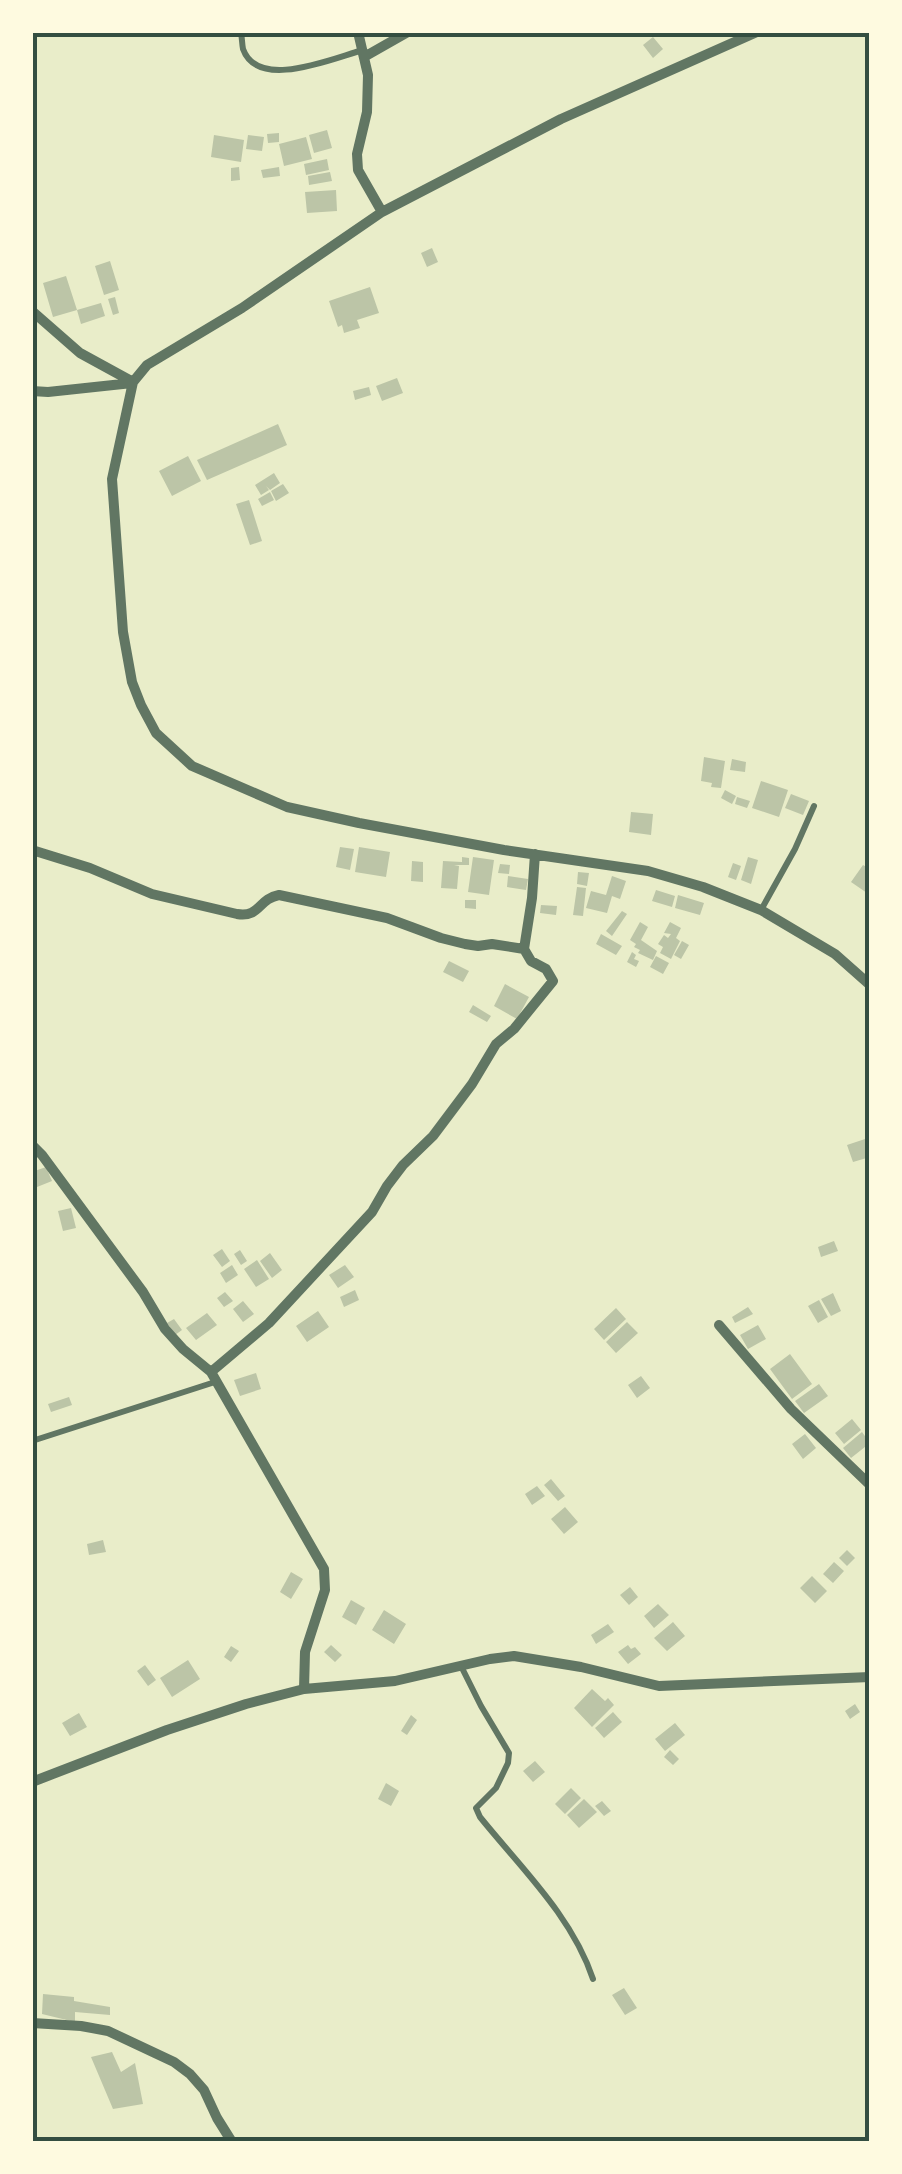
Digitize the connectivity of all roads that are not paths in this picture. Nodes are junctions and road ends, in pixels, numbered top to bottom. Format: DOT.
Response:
graph roads {
  1 [pos="241,32"];
  2 [pos="358,32"];
  3 [pos="408,32"];
  4 [pos="757,32"];
  5 [pos="363,54"];
  6 [pos="382,212"];
  7 [pos="32,311"];
  8 [pos="133,382"];
  9 [pos="32,391"];
  10 [pos="814,806"];
  11 [pos="32,850"];
  12 [pos="535,854"];
  13 [pos="761,910"];
  14 [pos="524,949"];
  15 [pos="870,985"];
  16 [pos="32,1145"];
  17 [pos="719,1324"];
  18 [pos="214,1376"];
  19 [pos="32,1441"];
  20 [pos="870,1485"];
  21 [pos="461,1666"];
  22 [pos="870,1677"];
  23 [pos="304,1689"];
  24 [pos="32,1782"];
  25 [pos="593,1979"];
  26 [pos="32,2023"];
  27 [pos="232,2142"];
  1 -- 5 [label="lane"];
  2 -- 5 [label="street"];
  3 -- 5 [label="street"];
  4 -- 6 [label="street"];
  5 -- 6 [label="street"];
  6 -- 8 [label="street"];
  7 -- 8 [label="street"];
  8 -- 9 [label="street"];
  8 -- 12 [label="street"];
  10 -- 13 [label="lane"];
  11 -- 14 [label="street"];
  12 -- 13 [label="street"];
  12 -- 14 [label="street"];
  13 -- 15 [label="street"];
  14 -- 18 [label="street"];
  16 -- 18 [label="street"];
  17 -- 20 [label="street"];
  18 -- 19 [label="lane"];
  18 -- 23 [label="street"];
  21 -- 22 [label="street"];
  21 -- 23 [label="street"];
  21 -- 25 [label="lane"];
  23 -- 24 [label="street"];
  26 -- 27 [label="street"];
}
